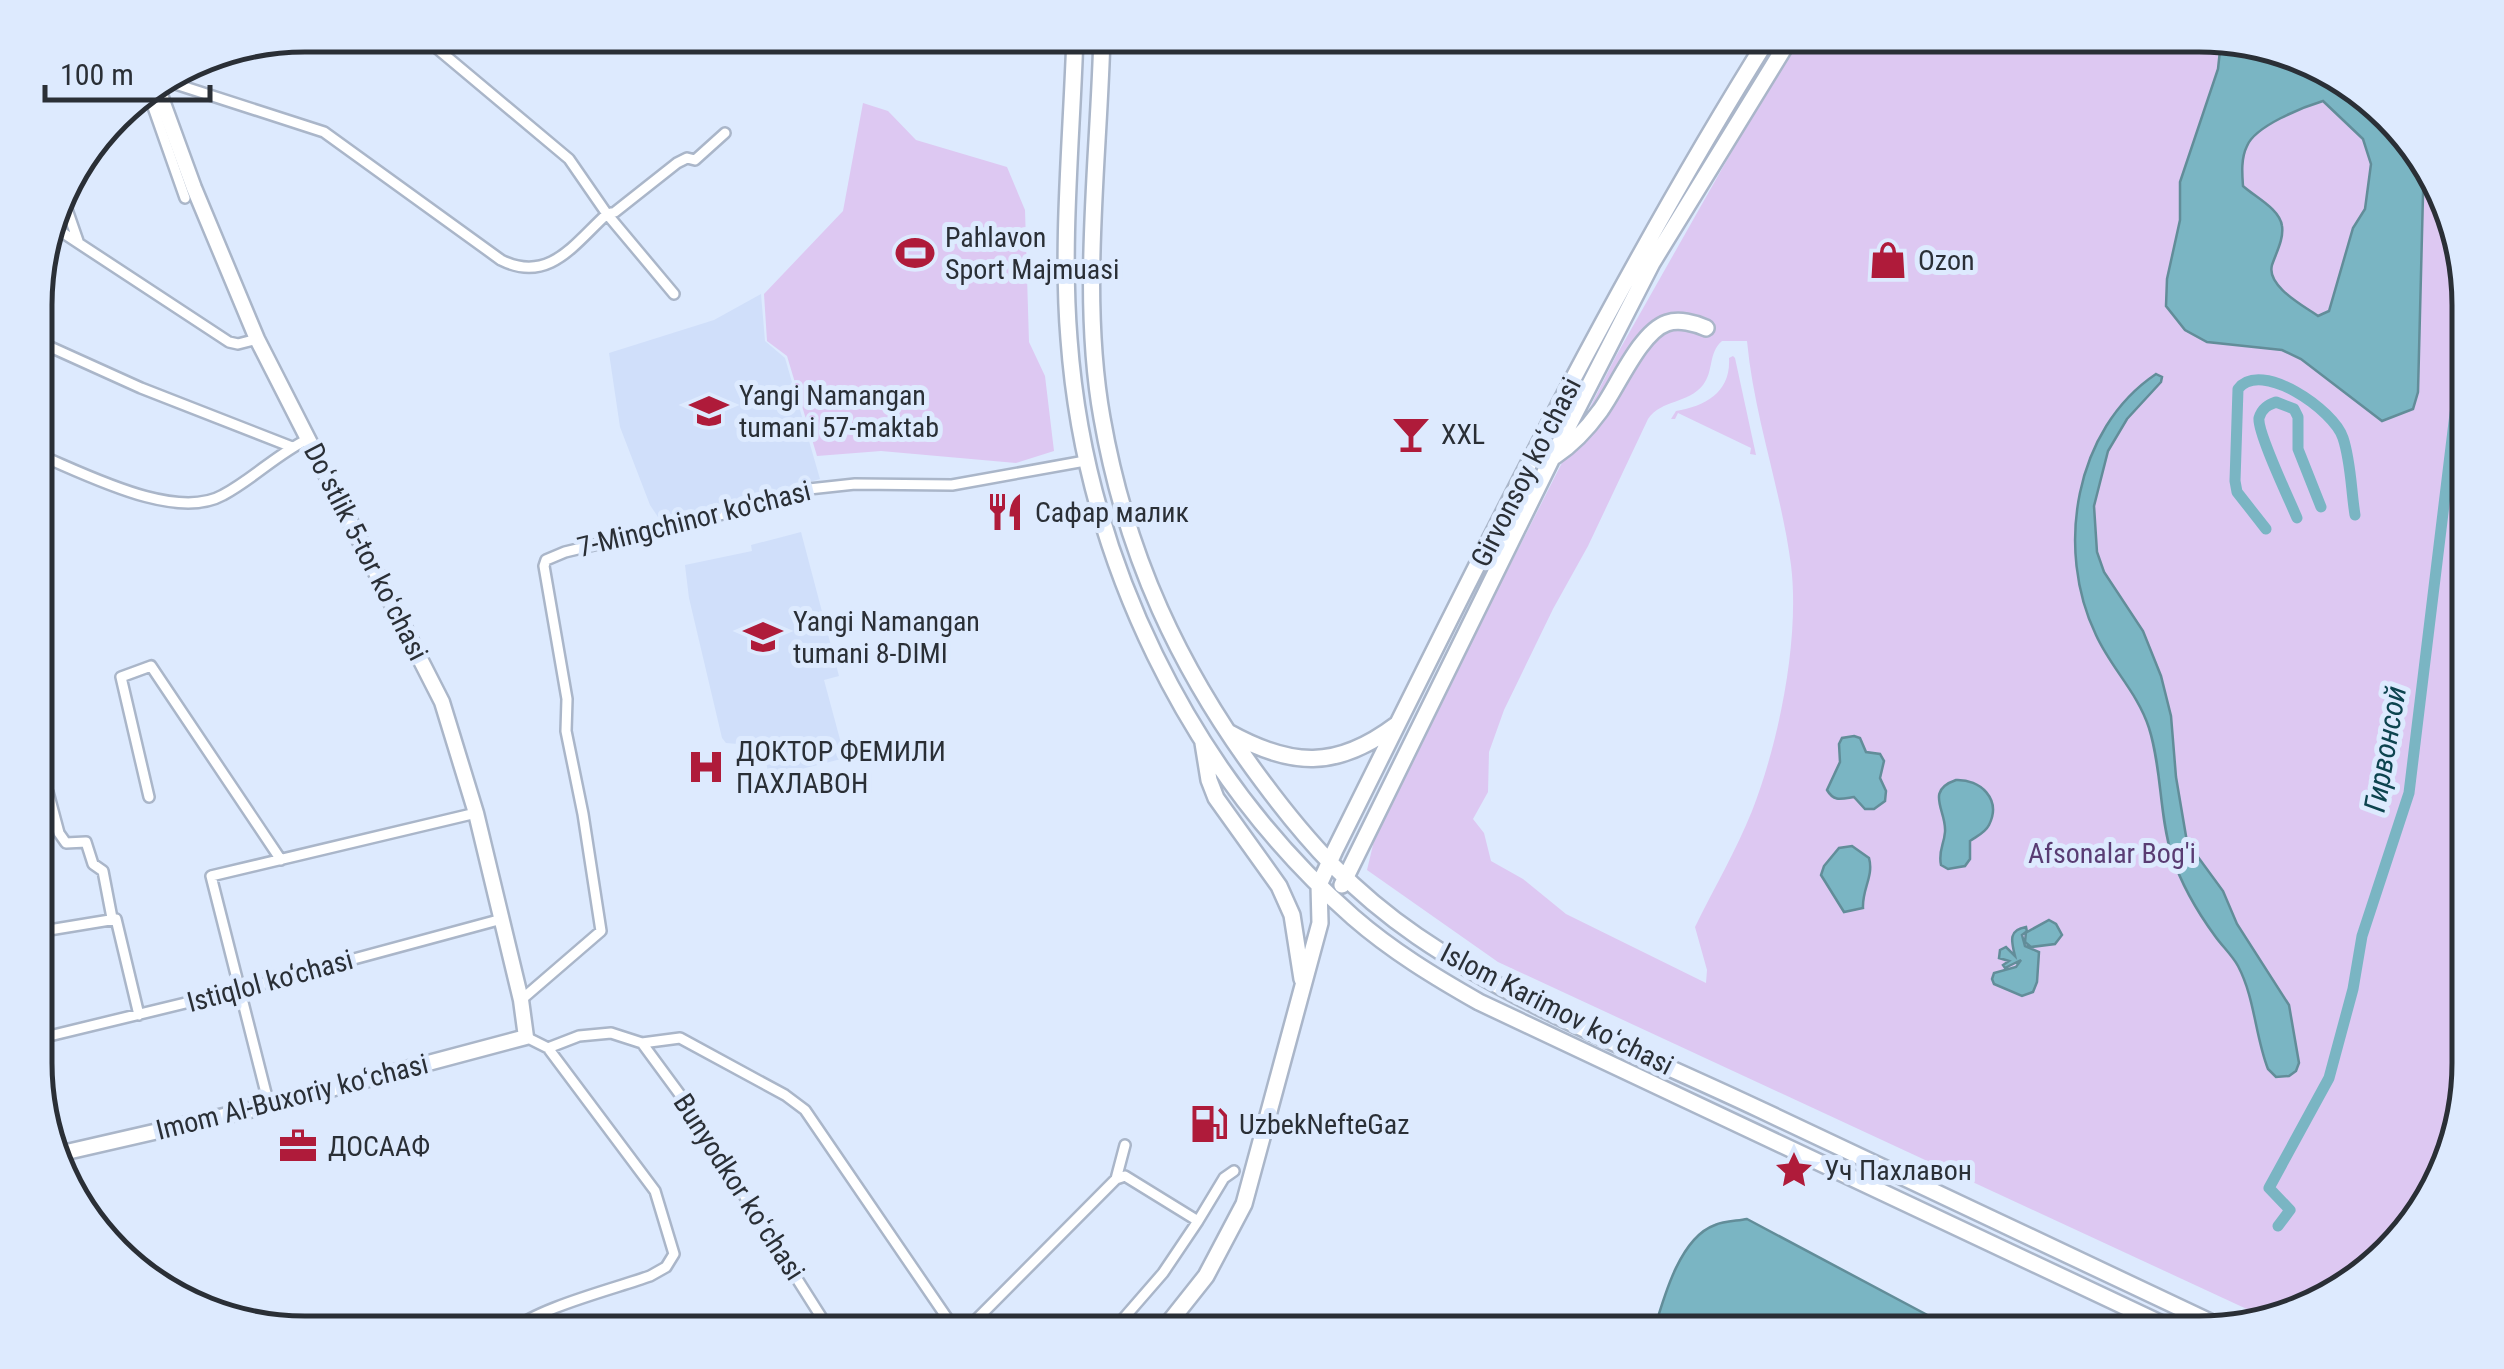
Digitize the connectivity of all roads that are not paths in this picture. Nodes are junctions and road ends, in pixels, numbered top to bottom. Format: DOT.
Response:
graph roads {
  1 [pos="1759,52"];
  2 [pos="1781,52"];
  3 [pos="442,53"];
  4 [pos="1074,53"];
  5 [pos="1102,53"];
  6 [pos="181,86"];
  7 [pos="1734,92"];
  8 [pos="1752,96"];
  9 [pos="161,98"];
  10 [pos="152,105"];
  11 [pos="1711,132"];
  12 [pos="725,133"];
  13 [pos="1727,140"];
  14 [pos="1072,144"];
  15 [pos="1099,145"];
  16 [pos="185,198"];
  17 [pos="607,214"];
  18 [pos="69,216"];
  19 [pos="64,232"];
  20 [pos="78,240"];
  21 [pos="674,294"];
  22 [pos="1706,328"];
  23 [pos="257,339"];
  24 [pos="53,348"];
  25 [pos="308,440"];
  26 [pos="292,447"];
  27 [pos="1552,458"];
  28 [pos="53,460"];
  29 [pos="1084,461"];
  30 [pos="1399,722"];
  31 [pos="1224,730"];
  32 [pos="1202,739"];
  33 [pos="149,797"];
  34 [pos="52,809"];
  35 [pos="476,813"];
  36 [pos="281,860"];
  37 [pos="1329,864"];
  38 [pos="1344,880"];
  39 [pos="1319,885"];
  40 [pos="1336,901"];
  41 [pos="112,918"];
  42 [pos="502,919"];
  43 [pos="1320,923"];
  44 [pos="52,929"];
  45 [pos="1303,989"];
  46 [pos="239,990"];
  47 [pos="522,1000"];
  48 [pos="139,1015"];
  49 [pos="52,1035"];
  50 [pos="526,1036"];
  51 [pos="642,1043"];
  52 [pos="548,1048"];
  53 [pos="269,1105"];
  54 [pos="1125,1145"];
  55 [pos="69,1151"];
  56 [pos="1234,1171"];
  57 [pos="1116,1179"];
  58 [pos="1198,1221"];
  59 [pos="533,1316"];
  60 [pos="821,1316"];
  61 [pos="948,1316"];
  62 [pos="978,1316"];
  63 [pos="1126,1316"];
  64 [pos="1174,1316"];
  65 [pos="2141,1316"];
  66 [pos="2197,1316"];
  1 -- 7 [label="main road, Girvonsoy koʻchasi"];
  2 -- 8 [label="main road, Girvonsoy koʻchasi"];
  3 -- 17 [label="street"];
  4 -- 14 [label="main road, Islom Karimov koʻchasi"];
  5 -- 15 [label="main road, Islom Karimov koʻchasi"];
  6 -- 17 [label="street"];
  7 -- 8 [label="main road"];
  7 -- 11 [label="main road, Girvonsoy koʻchasi"];
  8 -- 13 [label="main road, Girvonsoy koʻchasi"];
  9 -- 23 [label="street, Doʻstlik 5-tor koʻchasi"];
  10 -- 16 [label="street"];
  11 -- 13 [label="main road"];
  11 -- 30 [label="main road, Girvonsoy koʻchasi"];
  12 -- 17 [label="street"];
  13 -- 27 [label="main road, Girvonsoy koʻchasi"];
  14 -- 15 [label="main road"];
  14 -- 29 [label="main road, Islom Karimov koʻchasi"];
  15 -- 31 [label="main road, Islom Karimov koʻchasi"];
  17 -- 21 [label="street"];
  18 -- 20 [label="street"];
  19 -- 20 [label="street"];
  20 -- 23 [label="street"];
  22 -- 27 [label="main road"];
  23 -- 25 [label="street, Doʻstlik 5-tor koʻchasi"];
  24 -- 26 [label="street"];
  25 -- 26 [label="street"];
  25 -- 35 [label="street, Doʻstlik 5-tor koʻchasi"];
  26 -- 28 [label="street"];
  27 -- 38 [label="main road, Girvonsoy koʻchasi"];
  29 -- 32 [label="main road, Islom Karimov koʻchasi"];
  29 -- 47 [label="street, 7-Mingchinor ko'chasi"];
  30 -- 31 [label="main road"];
  30 -- 37 [label="main road, Girvonsoy koʻchasi"];
  31 -- 37 [label="main road, Islom Karimov koʻchasi"];
  32 -- 39 [label="main road, Islom Karimov koʻchasi"];
  32 -- 45 [label="main road"];
  33 -- 36 [label="street"];
  34 -- 41 [label="street"];
  35 -- 36 [label="street"];
  35 -- 42 [label="street, Doʻstlik 5-tor koʻchasi"];
  36 -- 46 [label="street"];
  37 -- 38 [label="main road, Islom Karimov koʻchasi"];
  37 -- 39 [label="main road, Girvonsoy koʻchasi"];
  38 -- 40 [label="main road, Girvonsoy koʻchasi"];
  38 -- 66 [label="main road, Islom Karimov koʻchasi"];
  39 -- 40 [label="main road, Islom Karimov koʻchasi"];
  39 -- 43 [label="main road, Girvonsoy koʻchasi"];
  40 -- 43 [label="main road, Girvonsoy koʻchasi"];
  40 -- 65 [label="main road, Islom Karimov koʻchasi"];
  41 -- 44 [label="street"];
  41 -- 48 [label="street"];
  42 -- 46 [label="street, Istiqlol ko‘chasi"];
  42 -- 47 [label="street, Doʻstlik 5-tor koʻchasi"];
  43 -- 45 [label="main road, Girvonsoy koʻchasi"];
  45 -- 64 [label="main road, Girvonsoy koʻchasi"];
  46 -- 48 [label="street, Istiqlol ko‘chasi"];
  46 -- 53 [label="street"];
  47 -- 50 [label="street, Doʻstlik 5-tor koʻchasi"];
  48 -- 49 [label="street, Istiqlol ko‘chasi"];
  50 -- 52 [label="street"];
  50 -- 53 [label="street, Imom Al-Buxoriy koʻchasi"];
  51 -- 52 [label="street, Bunyodkor koʻchasi"];
  51 -- 60 [label="street, Bunyodkor koʻchasi"];
  51 -- 61 [label="street, Bunyodkor koʻchasi"];
  52 -- 59 [label="street"];
  53 -- 55 [label="street, Imom Al-Buxoriy koʻchasi"];
  54 -- 57 [label="street"];
  56 -- 58 [label="street"];
  57 -- 58 [label="street"];
  57 -- 62 [label="street, Bunyodkor koʻchasi"];
  58 -- 63 [label="street"];
}
